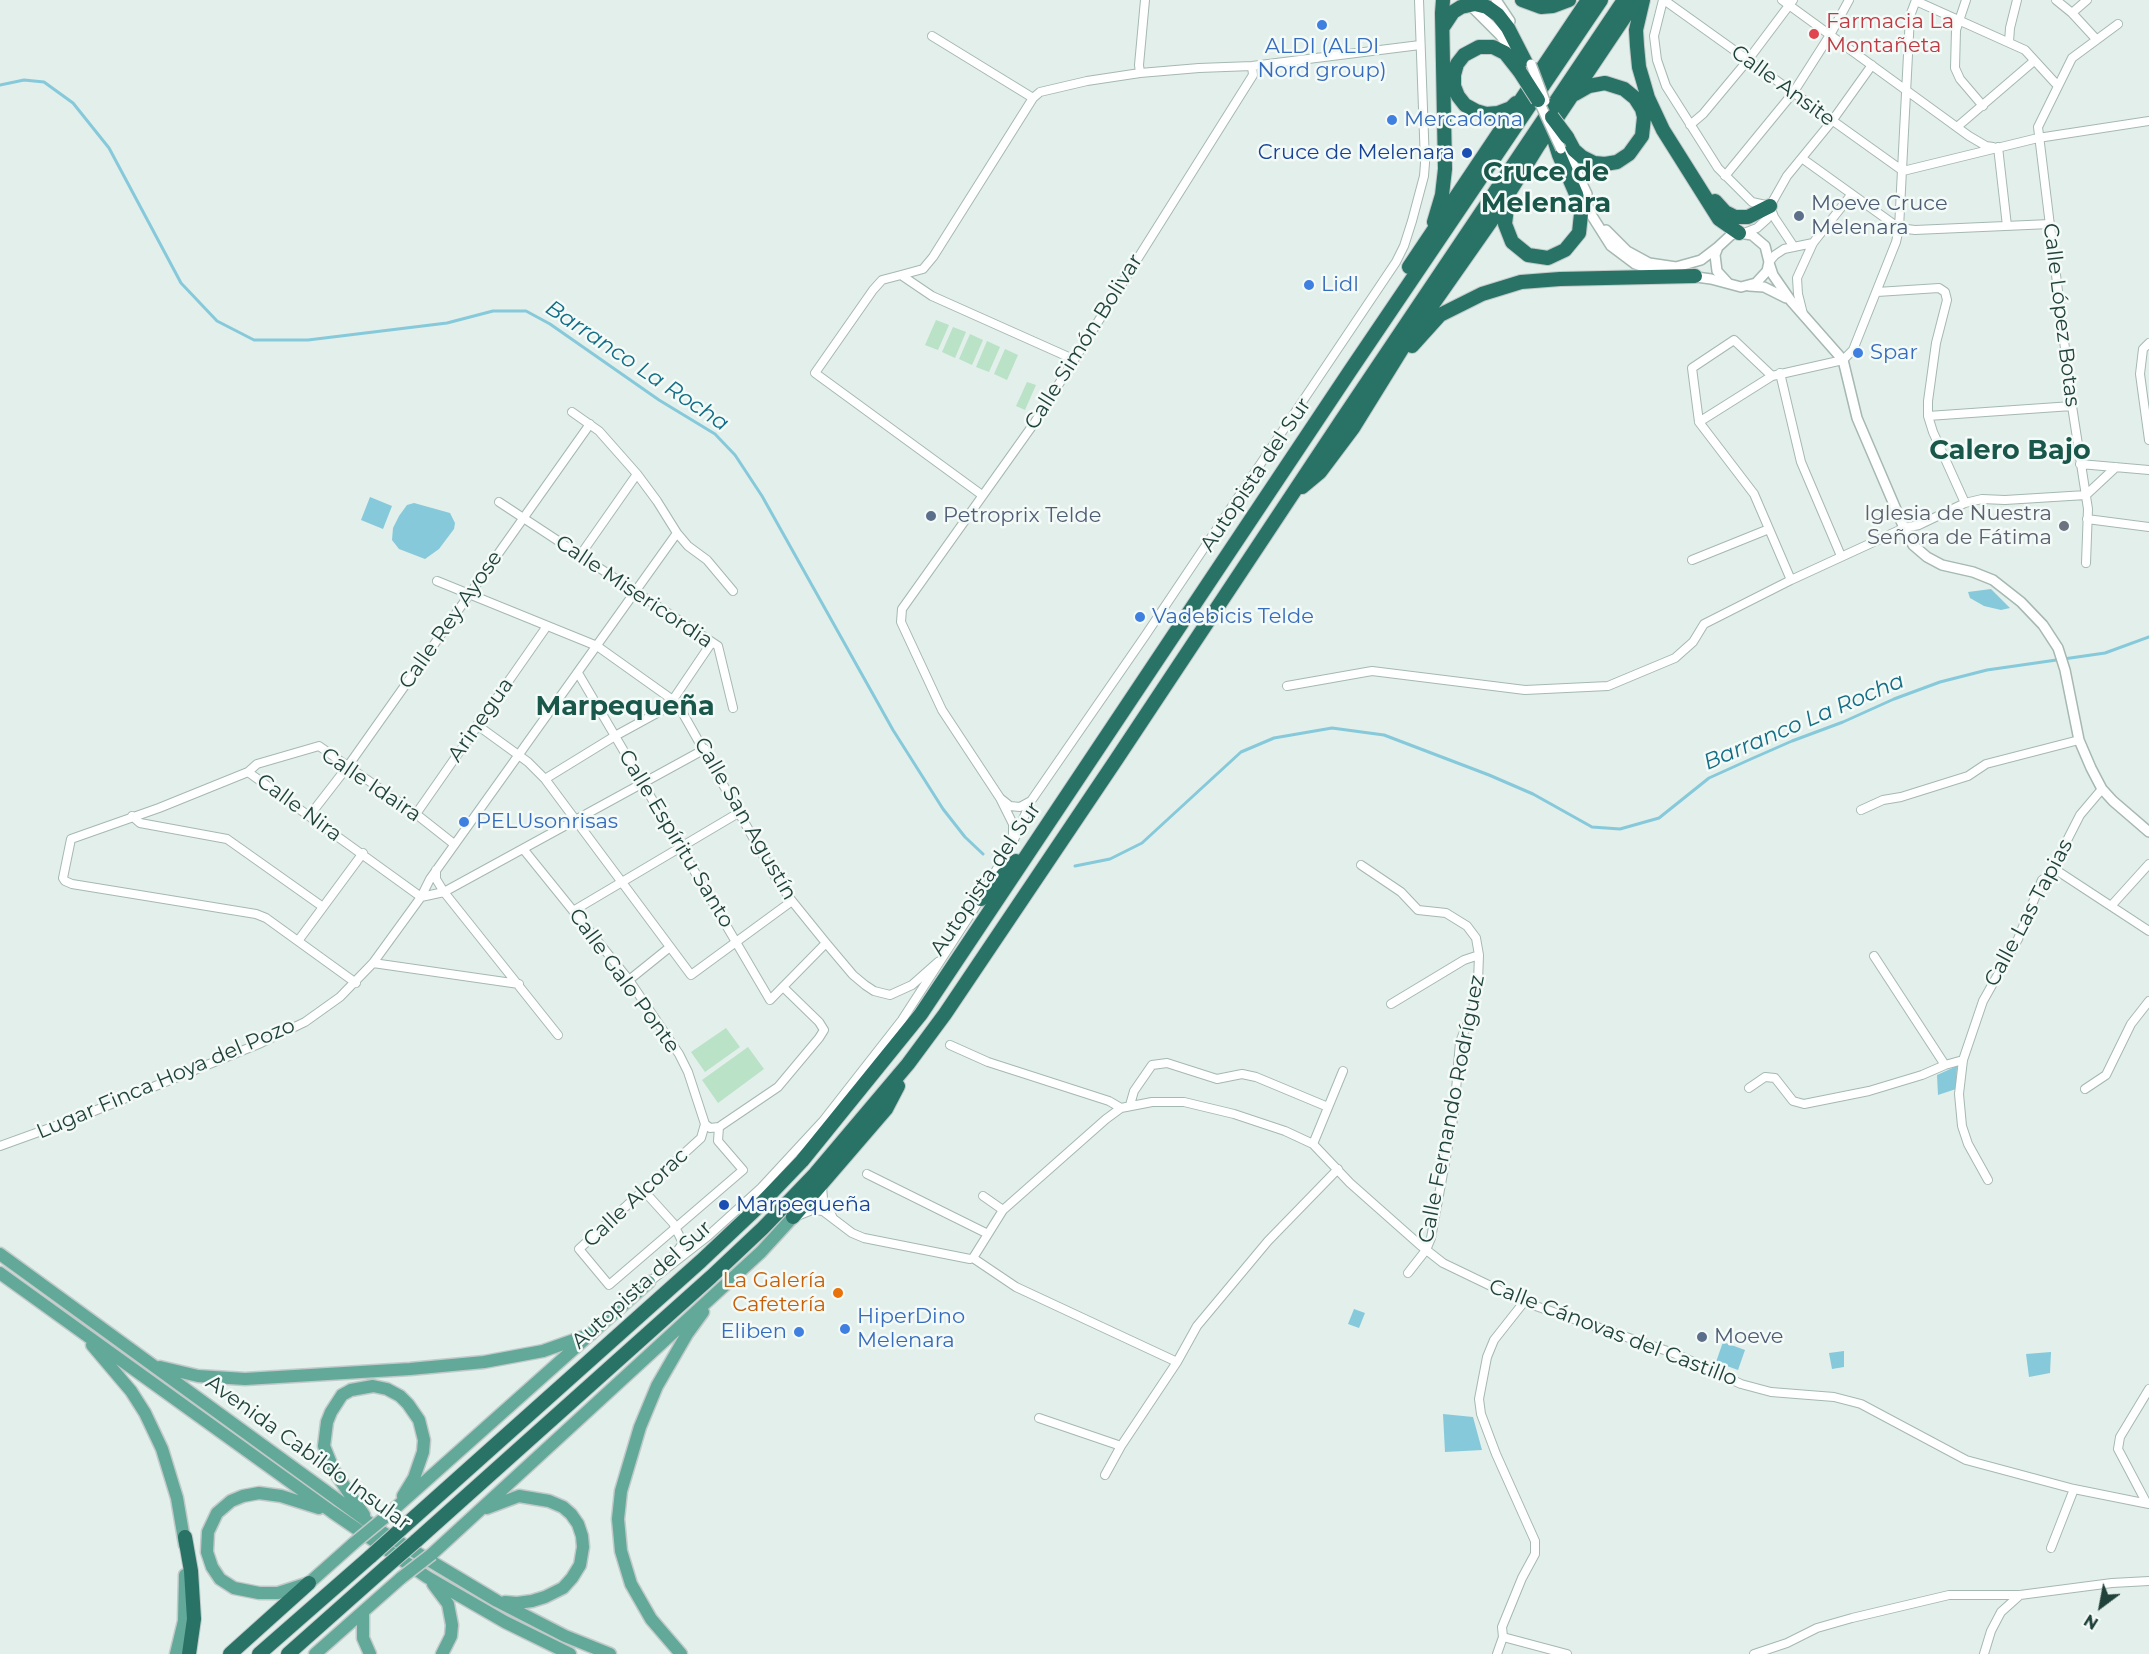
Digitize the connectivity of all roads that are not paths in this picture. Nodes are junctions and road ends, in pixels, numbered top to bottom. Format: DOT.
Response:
graph roads {
  1 [pos="1145,0"];
  2 [pos="1419,0"];
  3 [pos="1443,0"];
  4 [pos="1496,0"];
  5 [pos="1522,0"];
  6 [pos="1569,0"];
  7 [pos="1588,0"];
  8 [pos="1600,0"];
  9 [pos="1624,0"];
  10 [pos="1636,0"];
  11 [pos="1643,0"];
  12 [pos="1664,0"];
  13 [pos="1782,0"];
  14 [pos="1849,0"];
  15 [pos="1916,0"];
  16 [pos="1966,0"];
  17 [pos="2017,0"];
  18 [pos="2056,0"];
  19 [pos="2087,0"];
  20 [pos="1467,2"];
  21 [pos="1792,3"];
  22 [pos="2072,13"];
  23 [pos="1960,21"];
  24 [pos="2118,24"];
  25 [pos="1443,27"];
  26 [pos="1830,35"];
  27 [pos="932,36"];
  28 [pos="2096,39"];
  29 [pos="2009,42"];
  30 [pos="1420,45"];
  31 [pos="1748,60"];
  32 [pos="2034,61"];
  33 [pos="1252,66"];
  34 [pos="1872,66"];
  35 [pos="1526,68"];
  36 [pos="1140,73"];
  37 [pos="2058,86"];
  38 [pos="1907,91"];
  39 [pos="1793,93"];
  40 [pos="1036,95"];
  41 [pos="1522,97"];
  42 [pos="1571,97"];
  43 [pos="1541,98"];
  44 [pos="1983,105"];
  45 [pos="1832,121"];
  46 [pos="2149,121"];
  47 [pos="1552,124"];
  48 [pos="1690,125"];
  49 [pos="1957,127"];
  50 [pos="2038,138"];
  51 [pos="1978,142"];
  52 [pos="1563,147"];
  53 [pos="1998,147"];
  54 [pos="1973,154"];
  55 [pos="1803,159"];
  56 [pos="1686,167"];
  57 [pos="1903,171"];
  58 [pos="1725,176"];
  59 [pos="1510,192"];
  60 [pos="1851,195"];
  61 [pos="1770,206"];
  62 [pos="2049,224"];
  63 [pos="2007,226"];
  64 [pos="1899,228"];
  65 [pos="1742,233"];
  66 [pos="1813,243"];
  67 [pos="1718,247"];
  68 [pos="1794,247"];
  69 [pos="1421,248"];
  70 [pos="1769,262"];
  71 [pos="901,275"];
  72 [pos="1695,276"];
  73 [pos="1728,283"];
  74 [pos="1748,286"];
  75 [pos="1877,292"];
  76 [pos="1791,301"];
  77 [pos="1803,314"];
  78 [pos="2149,343"];
  79 [pos="1073,359"];
  80 [pos="1843,360"];
  81 [pos="1350,371"];
  82 [pos="1776,375"];
  83 [pos="1378,388"];
  84 [pos="2072,406"];
  85 [pos="573,412"];
  86 [pos="1928,416"];
  87 [pos="1699,422"];
  88 [pos="590,424"];
  89 [pos="2149,440"];
  90 [pos="2080,464"];
  91 [pos="2116,467"];
  92 [pos="2149,470"];
  93 [pos="637,474"];
  94 [pos="982,495"];
  95 [pos="2086,495"];
  96 [pos="1291,497"];
  97 [pos="499,502"];
  98 [pos="1965,503"];
  99 [pos="524,518"];
  100 [pos="2087,519"];
  101 [pos="2149,527"];
  102 [pos="1768,528"];
  103 [pos="1904,528"];
  104 [pos="677,533"];
  105 [pos="581,554"];
  106 [pos="1841,556"];
  107 [pos="1692,560"];
  108 [pos="2086,563"];
  109 [pos="1791,580"];
  110 [pos="436,581"];
  111 [pos="636,591"];
  112 [pos="733,591"];
  113 [pos="468,595"];
  114 [pos="547,626"];
  115 [pos="712,642"];
  116 [pos="597,646"];
  117 [pos="578,673"];
  118 [pos="1287,687"];
  119 [pos="673,699"];
  120 [pos="733,708"];
  121 [pos="477,725"];
  122 [pos="615,736"];
  123 [pos="2079,740"];
  124 [pos="705,749"];
  125 [pos="519,755"];
  126 [pos="348,766"];
  127 [pos="249,772"];
  128 [pos="545,779"];
  129 [pos="643,783"];
  130 [pos="2102,789"];
  131 [pos="999,798"];
  132 [pos="1031,801"];
  133 [pos="1861,810"];
  134 [pos="740,812"];
  135 [pos="416,814"];
  136 [pos="310,815"];
  137 [pos="132,816"];
  138 [pos="576,820"];
  139 [pos="1044,831"];
  140 [pos="2149,832"];
  141 [pos="1013,842"];
  142 [pos="454,844"];
  143 [pos="681,847"];
  144 [pos="524,850"];
  145 [pos="363,853"];
  146 [pos="2149,864"];
  147 [pos="1360,865"];
  148 [pos="436,870"];
  149 [pos="2056,870"];
  150 [pos="622,881"];
  151 [pos="444,892"];
  152 [pos="421,897"];
  153 [pos="981,899"];
  154 [pos="792,901"];
  155 [pos="2110,906"];
  156 [pos="323,907"];
  157 [pos="573,911"];
  158 [pos="2149,931"];
  159 [pos="298,941"];
  160 [pos="737,942"];
  161 [pos="826,943"];
  162 [pos="670,947"];
  163 [pos="1479,955"];
  164 [pos="1874,957"];
  165 [pos="938,962"];
  166 [pos="373,963"];
  167 [pos="629,980"];
  168 [pos="356,983"];
  169 [pos="519,984"];
  170 [pos="783,987"];
  171 [pos="2149,1001"];
  172 [pos="1391,1004"];
  173 [pos="558,1035"];
  174 [pos="950,1044"];
  175 [pos="1963,1060"];
  176 [pos="908,1064"];
  177 [pos="1945,1065"];
  178 [pos="1343,1071"];
  179 [pos="1749,1088"];
  180 [pos="2085,1089"];
  181 [pos="1130,1105"];
  182 [pos="1328,1107"];
  183 [pos="1121,1108"];
  184 [pos="705,1124"];
  185 [pos="719,1127"];
  186 [pos="701,1138"];
  187 [pos="718,1141"];
  188 [pos="1313,1144"];
  189 [pos="0,1146"];
  190 [pos="1338,1169"];
  191 [pos="867,1174"];
  192 [pos="1988,1180"];
  193 [pos="823,1183"];
  194 [pos="644,1191"];
  195 [pos="983,1196"];
  196 [pos="1003,1210"];
  197 [pos="793,1217"];
  198 [pos="837,1222"];
  199 [pos="676,1228"];
  200 [pos="988,1234"];
  201 [pos="1426,1250"];
  202 [pos="0,1254"];
  203 [pos="974,1257"];
  204 [pos="0,1273"];
  205 [pos="1408,1273"];
  206 [pos="649,1282"];
  207 [pos="725,1286"];
  208 [pos="1524,1302"];
  209 [pos="75,1326"];
  210 [pos="591,1334"];
  211 [pos="1177,1362"];
  212 [pos="154,1366"];
  213 [pos="2149,1389"];
  214 [pos="1039,1418"];
  215 [pos="1121,1446"];
  216 [pos="1105,1475"];
  217 [pos="2074,1488"];
  218 [pos="2148,1503"];
  219 [pos="393,1510"];
  220 [pos="332,1512"];
  221 [pos="476,1514"];
  222 [pos="382,1532"];
  223 [pos="185,1537"];
  224 [pos="2051,1548"];
  225 [pos="427,1577"];
  226 [pos="2149,1581"];
  227 [pos="309,1583"];
  228 [pos="2020,1595"];
  229 [pos="497,1601"];
  230 [pos="363,1612"];
  231 [pos="1503,1637"];
  232 [pos="176,1654"];
  233 [pos="189,1654"];
  234 [pos="230,1654"];
  235 [pos="259,1654"];
  236 [pos="288,1654"];
  237 [pos="315,1654"];
  238 [pos="370,1654"];
  239 [pos="442,1654"];
  240 [pos="570,1654"];
  241 [pos="610,1654"];
  242 [pos="681,1654"];
  243 [pos="1497,1654"];
  244 [pos="1567,1654"];
  245 [pos="1754,1654"];
  246 [pos="1984,1654"];
  1 -- 36 [label="street"];
  2 -- 30 [label="street"];
  3 -- 25 [label="highway"];
  4 -- 35 [label="street"];
  5 -- 6 [label="highway"];
  7 -- 41 [label="highway"];
  8 -- 81 [label="highway, Autopista del Sur"];
  9 -- 96 [label="highway, Autopista del Sur"];
  10 -- 42 [label="highway"];
  11 -- 56 [label="highway"];
  12 -- 31 [label="street, Calle Ansite"];
  12 -- 48 [label="street"];
  13 -- 21 [label="street"];
  14 -- 26 [label="street"];
  15 -- 23 [label="street"];
  15 -- 38 [label="street"];
  16 -- 23 [label="street"];
  17 -- 29 [label="street"];
  18 -- 22 [label="street"];
  19 -- 22 [label="street"];
  20 -- 25 [label="highway"];
  20 -- 35 [label="highway"];
  21 -- 26 [label="street"];
  21 -- 31 [label="street"];
  22 -- 28 [label="street"];
  23 -- 29 [label="street"];
  23 -- 44 [label="street"];
  24 -- 28 [label="street"];
  25 -- 69 [label="highway"];
  26 -- 34 [label="street"];
  26 -- 39 [label="street"];
  27 -- 40 [label="street"];
  28 -- 37 [label="street"];
  29 -- 32 [label="street"];
  30 -- 33 [label="street"];
  30 -- 132 [label="street"];
  31 -- 39 [label="street, Calle Ansite"];
  31 -- 48 [label="street"];
  32 -- 37 [label="street"];
  32 -- 44 [label="street"];
  33 -- 36 [label="street"];
  33 -- 79 [label="street, Calle Simón Bolivar"];
  34 -- 38 [label="street"];
  34 -- 45 [label="street"];
  35 -- 41 [label="highway"];
  35 -- 43 [label="highway, bridge"];
  36 -- 40 [label="street"];
  37 -- 50 [label="street"];
  38 -- 49 [label="street"];
  38 -- 57 [label="street"];
  39 -- 45 [label="street, Calle Ansite"];
  39 -- 58 [label="street"];
  40 -- 71 [label="street"];
  41 -- 69 [label="highway"];
  42 -- 52 [label="highway"];
  42 -- 59 [label="highway"];
  43 -- 47 [label="street, bridge"];
  43 -- 47 [label="street, bridge"];
  44 -- 49 [label="street"];
  45 -- 55 [label="street"];
  45 -- 57 [label="street, Calle Ansite"];
  46 -- 50 [label="street"];
  47 -- 52 [label="highway, bridge"];
  47 -- 52 [label="highway, bridge"];
  48 -- 58 [label="street"];
  49 -- 51 [label="street"];
  50 -- 53 [label="street"];
  50 -- 62 [label="street, Calle López Botas"];
  51 -- 53 [label="street"];
  51 -- 54 [label="street"];
  52 -- 59 [label="highway"];
  52 -- 67 [label="street"];
  52 -- 72 [label="street"];
  53 -- 54 [label="street"];
  53 -- 63 [label="street"];
  54 -- 57 [label="street"];
  55 -- 60 [label="street"];
  55 -- 61 [label="street"];
  56 -- 61 [label="highway"];
  56 -- 65 [label="highway"];
  57 -- 64 [label="street"];
  58 -- 61 [label="street"];
  59 -- 83 [label="highway"];
  60 -- 64 [label="street"];
  60 -- 66 [label="street"];
  61 -- 65 [label="street"];
  61 -- 68 [label="street"];
  62 -- 63 [label="street"];
  62 -- 84 [label="street, Calle López Botas"];
  63 -- 64 [label="street"];
  64 -- 75 [label="street"];
  65 -- 67 [label="street"];
  65 -- 70 [label="street"];
  66 -- 68 [label="street"];
  66 -- 77 [label="street"];
  67 -- 73 [label="street"];
  68 -- 70 [label="street"];
  69 -- 81 [label="highway"];
  70 -- 74 [label="street"];
  70 -- 76 [label="street"];
  71 -- 79 [label="street"];
  71 -- 94 [label="street"];
  72 -- 73 [label="street"];
  72 -- 83 [label="highway"];
  73 -- 74 [label="street"];
  74 -- 76 [label="street"];
  75 -- 80 [label="street"];
  75 -- 86 [label="street"];
  76 -- 77 [label="street"];
  77 -- 80 [label="street"];
  78 -- 89 [label="street"];
  79 -- 94 [label="street, Calle Simón Bolivar"];
  80 -- 82 [label="street"];
  80 -- 103 [label="street"];
  81 -- 139 [label="highway, Autopista del Sur"];
  82 -- 87 [label="street"];
  82 -- 87 [label="street"];
  82 -- 106 [label="street"];
  83 -- 96 [label="highway"];
  84 -- 86 [label="street"];
  84 -- 90 [label="street, Calle López Botas"];
  85 -- 88 [label="street"];
  86 -- 98 [label="street"];
  87 -- 102 [label="street"];
  88 -- 93 [label="street"];
  88 -- 99 [label="street, Calle Rey Ayose"];
  90 -- 91 [label="street"];
  90 -- 95 [label="street, Calle López Botas"];
  91 -- 92 [label="street"];
  91 -- 95 [label="street"];
  93 -- 104 [label="street"];
  93 -- 105 [label="street"];
  94 -- 131 [label="street, Calle Simón Bolivar"];
  95 -- 98 [label="street"];
  95 -- 100 [label="street, Calle López Botas"];
  96 -- 176 [label="highway, Autopista del Sur"];
  97 -- 99 [label="street, Calle Misericordia"];
  98 -- 103 [label="street"];
  99 -- 105 [label="street, Calle Misericordia"];
  99 -- 113 [label="street, Calle Rey Ayose"];
  100 -- 101 [label="street"];
  100 -- 108 [label="street, Calle López Botas"];
  102 -- 107 [label="street"];
  102 -- 109 [label="street"];
  103 -- 106 [label="street"];
  103 -- 123 [label="street"];
  104 -- 111 [label="street, Lugar Finca Hoya del Pozo"];
  104 -- 112 [label="street"];
  105 -- 111 [label="street, Calle Misericordia"];
  106 -- 109 [label="street"];
  109 -- 118 [label="street"];
  110 -- 113 [label="street, Calle San Agustín"];
  111 -- 115 [label="street, Calle Misericordia"];
  111 -- 116 [label="street, Lugar Finca Hoya del Pozo"];
  113 -- 114 [label="street, Calle San Agustín"];
  113 -- 126 [label="street, Calle Rey Ayose"];
  114 -- 116 [label="street, Calle San Agustín"];
  114 -- 121 [label="street, Arinegua"];
  115 -- 119 [label="street"];
  115 -- 120 [label="street, Calle Misericordia"];
  116 -- 117 [label="street, Lugar Finca Hoya del Pozo"];
  116 -- 119 [label="street, Calle San Agustín"];
  117 -- 122 [label="street, Calle Espíritu Santo"];
  117 -- 125 [label="street, Lugar Finca Hoya del Pozo"];
  119 -- 122 [label="street"];
  119 -- 124 [label="street, Calle San Agustín"];
  121 -- 125 [label="street"];
  121 -- 135 [label="street, Arinegua"];
  122 -- 128 [label="street"];
  122 -- 129 [label="street, Calle Espíritu Santo"];
  123 -- 130 [label="street"];
  123 -- 133 [label="street"];
  124 -- 129 [label="street"];
  124 -- 134 [label="street, Calle San Agustín"];
  125 -- 128 [label="street"];
  125 -- 142 [label="street, Lugar Finca Hoya del Pozo"];
  126 -- 127 [label="street, Calle Idaira"];
  126 -- 135 [label="street, Calle Idaira"];
  126 -- 136 [label="street, Calle Rey Ayose"];
  127 -- 136 [label="street, Calle Nira"];
  127 -- 137 [label="street, Calle Nira"];
  128 -- 138 [label="street"];
  129 -- 138 [label="street"];
  129 -- 143 [label="street, Calle Espíritu Santo"];
  130 -- 140 [label="street"];
  130 -- 149 [label="street, Calle Las Tapias"];
  131 -- 132 [label="street"];
  131 -- 141 [label="street"];
  132 -- 141 [label="street"];
  134 -- 143 [label="street"];
  134 -- 154 [label="street, Calle San Agustín"];
  135 -- 142 [label="street, Calle Idaira"];
  136 -- 145 [label="street, Calle Nira"];
  137 -- 156 [label="street"];
  137 -- 159 [label="street, Calle Nira"];
  138 -- 144 [label="street"];
  138 -- 150 [label="street"];
  139 -- 153 [label="highway"];
  139 -- 235 [label="highway, Autopista del Sur, bridge"];
  141 -- 153 [label="street"];
  142 -- 148 [label="street, Lugar Finca Hoya del Pozo"];
  143 -- 150 [label="street"];
  143 -- 160 [label="street, Calle Espíritu Santo"];
  144 -- 151 [label="street"];
  144 -- 157 [label="street, Calle Galo Ponte"];
  145 -- 152 [label="street, Calle Nira"];
  145 -- 156 [label="street"];
  146 -- 155 [label="street"];
  147 -- 163 [label="street, Calle Fernando Rodríguez"];
  148 -- 151 [label="street"];
  148 -- 152 [label="street, Lugar Finca Hoya del Pozo"];
  149 -- 155 [label="street"];
  149 -- 175 [label="street, Calle Las Tapias"];
  150 -- 157 [label="street"];
  150 -- 162 [label="street"];
  151 -- 152 [label="street"];
  151 -- 169 [label="street"];
  152 -- 166 [label="street, Lugar Finca Hoya del Pozo"];
  153 -- 165 [label="street"];
  154 -- 160 [label="street"];
  154 -- 161 [label="street, Calle San Agustín"];
  155 -- 158 [label="street"];
  156 -- 159 [label="street"];
  157 -- 167 [label="street, Calle Galo Ponte"];
  159 -- 168 [label="street"];
  160 -- 162 [label="street"];
  160 -- 170 [label="street, Calle Espíritu Santo"];
  161 -- 165 [label="street, Calle San Agustín"];
  161 -- 170 [label="street"];
  162 -- 167 [label="street"];
  163 -- 172 [label="street"];
  163 -- 201 [label="street, Calle Fernando Rodríguez"];
  164 -- 177 [label="street"];
  165 -- 206 [label="street"];
  166 -- 168 [label="street, Lugar Finca Hoya del Pozo"];
  166 -- 169 [label="street"];
  167 -- 184 [label="street, Calle Galo Ponte"];
  168 -- 189 [label="street, Lugar Finca Hoya del Pozo"];
  169 -- 173 [label="street"];
  170 -- 185 [label="street"];
  171 -- 180 [label="street"];
  174 -- 183 [label="street"];
  175 -- 177 [label="street"];
  175 -- 192 [label="street, Calle Las Tapias"];
  176 -- 193 [label="highway"];
  176 -- 236 [label="highway, Autopista del Sur, bridge"];
  177 -- 179 [label="street"];
  178 -- 182 [label="street"];
  181 -- 182 [label="street"];
  181 -- 183 [label="street, Calle Cánovas del Castillo"];
  181 -- 188 [label="street, Calle Cánovas del Castillo"];
  182 -- 188 [label="street"];
  183 -- 196 [label="street, Calle Cánovas del Castillo"];
  184 -- 185 [label="street"];
  184 -- 186 [label="street, Calle Alcorac"];
  185 -- 187 [label="street"];
  186 -- 187 [label="street"];
  186 -- 194 [label="street, Calle Alcorac"];
  187 -- 199 [label="street"];
  188 -- 190 [label="street, Calle Cánovas del Castillo"];
  190 -- 201 [label="street, Calle Cánovas del Castillo"];
  190 -- 211 [label="street"];
  191 -- 200 [label="street"];
  193 -- 197 [label="highway"];
  193 -- 198 [label="street"];
  194 -- 199 [label="street"];
  194 -- 199 [label="street, Calle Alcorac"];
  195 -- 196 [label="street"];
  196 -- 200 [label="street, Calle Cánovas del Castillo"];
  197 -- 198 [label="street"];
  197 -- 207 [label="main road"];
  198 -- 203 [label="street"];
  199 -- 206 [label="street"];
  200 -- 203 [label="street, Calle Cánovas del Castillo"];
  201 -- 205 [label="street, Calle Fernando Rodríguez"];
  201 -- 208 [label="street, Calle Cánovas del Castillo"];
  202 -- 212 [label="main road, Avenida Cabildo Insular"];
  203 -- 211 [label="street"];
  204 -- 209 [label="main road, Avenida Cabildo Insular"];
  206 -- 210 [label="main road"];
  207 -- 221 [label="main road"];
  207 -- 242 [label="main road"];
  208 -- 217 [label="street, Calle Cánovas del Castillo"];
  208 -- 231 [label="street"];
  209 -- 220 [label="main road, Avenida Cabildo Insular"];
  209 -- 223 [label="main road"];
  210 -- 212 [label="main road"];
  210 -- 219 [label="main road"];
  211 -- 215 [label="street"];
  212 -- 222 [label="main road, Avenida Cabildo Insular"];
  213 -- 218 [label="street"];
  214 -- 215 [label="street"];
  215 -- 216 [label="street"];
  217 -- 218 [label="street, Calle Cánovas del Castillo"];
  217 -- 224 [label="street"];
  219 -- 222 [label="main road"];
  219 -- 227 [label="main road, bridge"];
  220 -- 225 [label="main road, Avenida Cabildo Insular"];
  220 -- 227 [label="main road"];
  221 -- 229 [label="main road"];
  221 -- 230 [label="main road, bridge"];
  222 -- 229 [label="main road, Avenida Cabildo Insular"];
  223 -- 232 [label="main road"];
  223 -- 233 [label="highway"];
  225 -- 239 [label="main road"];
  225 -- 240 [label="main road, Avenida Cabildo Insular"];
  226 -- 228 [label="street"];
  227 -- 234 [label="highway"];
  228 -- 245 [label="street"];
  228 -- 246 [label="street"];
  229 -- 241 [label="main road, Avenida Cabildo Insular"];
  230 -- 237 [label="main road"];
  230 -- 238 [label="main road"];
  231 -- 243 [label="street"];
  231 -- 244 [label="street"];
}
